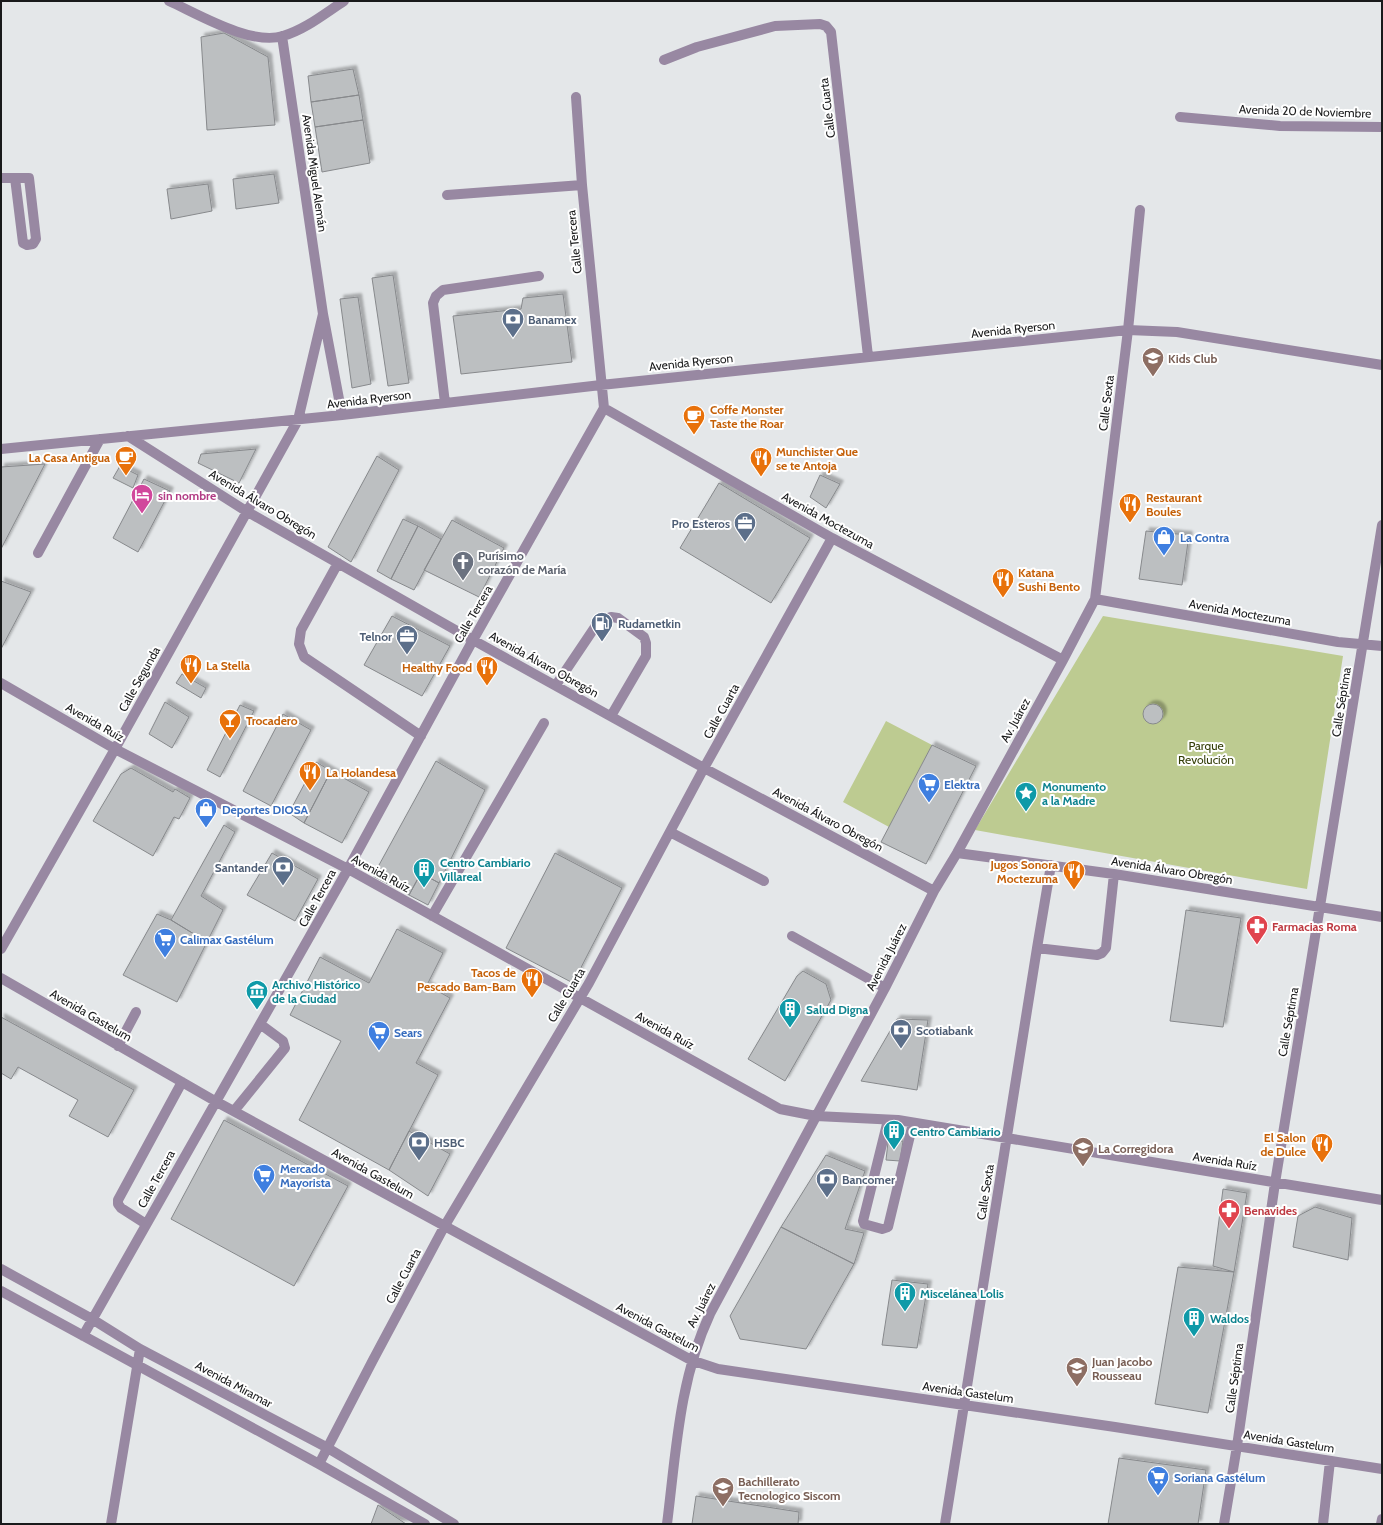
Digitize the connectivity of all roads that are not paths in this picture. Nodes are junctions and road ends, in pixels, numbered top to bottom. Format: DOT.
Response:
graph roads {
  1 [pos="169,1"];
  2 [pos="344,1"];
  3 [pos="282,36"];
  4 [pos="664,60"];
  5 [pos="576,97"];
  6 [pos="1180,117"];
  7 [pos="1382,127"];
  8 [pos="1,178"];
  9 [pos="15,178"];
  10 [pos="582,185"];
  11 [pos="447,195"];
  12 [pos="1140,210"];
  13 [pos="539,276"];
  14 [pos="323,314"];
  15 [pos="1128,330"];
  16 [pos="868,356"];
  17 [pos="1382,365"];
  18 [pos="601,384"];
  19 [pos="445,403"];
  20 [pos="604,408"];
  21 [pos="342,416"];
  22 [pos="298,420"];
  23 [pos="128,436"];
  24 [pos="100,439"];
  25 [pos="1,449"];
  26 [pos="246,511"];
  27 [pos="1382,525"];
  28 [pos="832,538"];
  29 [pos="38,553"];
  30 [pos="338,563"];
  31 [pos="1094,599"];
  32 [pos="473,640"];
  33 [pos="1364,643"];
  34 [pos="1382,646"];
  35 [pos="1063,660"];
  36 [pos="1,683"];
  37 [pos="556,685"];
  38 [pos="611,716"];
  39 [pos="544,723"];
  40 [pos="421,736"];
  41 [pos="115,749"];
  42 [pos="704,768"];
  43 [pos="670,832"];
  44 [pos="958,853"];
  45 [pos="1052,865"];
  46 [pos="348,869"];
  47 [pos="1114,874"];
  48 [pos="764,881"];
  49 [pos="934,891"];
  50 [pos="1321,907"];
  51 [pos="432,916"];
  52 [pos="1382,917"];
  53 [pos="792,936"];
  54 [pos="1037,948"];
  55 [pos="1,949"];
  56 [pos="1,978"];
  57 [pos="885,988"];
  58 [pos="580,997"];
  59 [pos="136,1012"];
  60 [pos="260,1024"];
  61 [pos="118,1046"];
  62 [pos="182,1082"];
  63 [pos="215,1101"];
  64 [pos="234,1111"];
  65 [pos="816,1116"];
  66 [pos="888,1120"];
  67 [pos="913,1123"];
  68 [pos="1007,1138"];
  69 [pos="1274,1183"];
  70 [pos="1382,1200"];
  71 [pos="146,1224"];
  72 [pos="444,1227"];
  73 [pos="1,1269"];
  74 [pos="1,1291"];
  75 [pos="92,1319"];
  76 [pos="84,1336"];
  77 [pos="140,1349"];
  78 [pos="691,1360"];
  79 [pos="138,1365"];
  80 [pos="965,1405"];
  81 [pos="1237,1446"];
  82 [pos="326,1448"];
  83 [pos="1330,1461"];
  84 [pos="319,1464"];
  85 [pos="1382,1470"];
  86 [pos="1382,1519"];
  87 [pos="111,1524"];
  88 [pos="425,1524"];
  89 [pos="454,1524"];
  90 [pos="667,1524"];
  91 [pos="945,1524"];
  92 [pos="1224,1524"];
  93 [pos="1323,1524"];
  94 [pos="1381,1524"];
  1 -- 3 [label="street"];
  2 -- 3 [label="street"];
  3 -- 14 [label="street, Avenida Miguel Alemán"];
  4 -- 16 [label="street, Calle Cuarta"];
  5 -- 10 [label="street, Calle Tercera"];
  6 -- 7 [label="street, Avenida 20 de Noviembre"];
  8 -- 9 [label="street"];
  9 -- 9 [label="street"];
  10 -- 11 [label="street"];
  10 -- 18 [label="street, Calle Tercera"];
  12 -- 15 [label="street, Calle Sexta"];
  13 -- 19 [label="street"];
  14 -- 21 [label="street, Avenida Miguel Alemán"];
  14 -- 22 [label="street, Avenida Miguel Alemán"];
  15 -- 16 [label="street, Avenida Ryerson"];
  15 -- 17 [label="street, Avenida Ryerson"];
  15 -- 31 [label="street, Calle Sexta"];
  16 -- 18 [label="street, Avenida Ryerson"];
  18 -- 19 [label="street, Avenida Ryerson"];
  18 -- 20 [label="street"];
  19 -- 21 [label="street, Avenida Ryerson"];
  20 -- 28 [label="street, Avenida Moctezuma"];
  20 -- 32 [label="street, Calle Tercera"];
  21 -- 22 [label="street, Avenida Ryerson"];
  22 -- 23 [label="street, Avenida Ryerson"];
  22 -- 26 [label="street, Calle Segunda"];
  23 -- 24 [label="street, Avenida Ryerson"];
  23 -- 26 [label="street, Avenida Álvaro Obregón"];
  24 -- 25 [label="street, Avenida Ryerson"];
  24 -- 29 [label="street"];
  26 -- 30 [label="street, Avenida Álvaro Obregón"];
  26 -- 41 [label="street, Calle Segunda"];
  27 -- 33 [label="street, Calle Séptima"];
  28 -- 35 [label="street, Avenida Moctezuma"];
  28 -- 42 [label="street, Calle Cuarta"];
  30 -- 32 [label="street, Avenida Álvaro Obregón"];
  30 -- 40 [label="street"];
  31 -- 33 [label="street, Avenida Moctezuma"];
  31 -- 35 [label="street, Av. Juárez"];
  32 -- 37 [label="street, Avenida Álvaro Obregón"];
  32 -- 40 [label="street, Calle Tercera"];
  33 -- 34 [label="street, Avenida Moctezuma"];
  33 -- 50 [label="street, Calle Séptima"];
  35 -- 44 [label="street, Av. Juárez"];
  36 -- 41 [label="street, Avenida Ruíz"];
  37 -- 38 [label="street, Avenida Álvaro Obregón"];
  37 -- 38 [label="street"];
  38 -- 42 [label="street, Avenida Álvaro Obregón"];
  39 -- 51 [label="street"];
  40 -- 46 [label="street, Calle Tercera"];
  41 -- 46 [label="street, Avenida Ruíz"];
  41 -- 55 [label="street, Calle Segunda"];
  42 -- 43 [label="street, Calle Cuarta"];
  42 -- 49 [label="street, Avenida Álvaro Obregón"];
  43 -- 48 [label="street"];
  43 -- 58 [label="street, Calle Cuarta"];
  44 -- 45 [label="street, Avenida Álvaro Obregón"];
  44 -- 49 [label="street, Avenida Juárez"];
  45 -- 47 [label="street, Avenida Álvaro Obregón"];
  45 -- 54 [label="street, Calle Sexta"];
  46 -- 51 [label="street, Avenida Ruíz"];
  46 -- 60 [label="street, Calle Tercera"];
  47 -- 50 [label="street, Avenida Álvaro Obregón"];
  47 -- 54 [label="street"];
  49 -- 57 [label="street, Avenida Juárez"];
  50 -- 52 [label="street, Avenida Álvaro Obregón"];
  50 -- 69 [label="street, Calle Séptima"];
  51 -- 58 [label="street, Avenida Ruíz"];
  53 -- 57 [label="street"];
  54 -- 68 [label="street, Calle Sexta"];
  56 -- 61 [label="street, Avenida Gastelum"];
  57 -- 65 [label="street, Avenida Juárez"];
  58 -- 65 [label="street, Avenida Ruíz"];
  58 -- 72 [label="street, Calle Cuarta"];
  59 -- 61 [label="street"];
  60 -- 63 [label="street, Calle Tercera"];
  60 -- 64 [label="street"];
  61 -- 62 [label="street, Avenida Gastelum"];
  62 -- 63 [label="street, Avenida Gastelum"];
  62 -- 71 [label="street"];
  63 -- 64 [label="street, Avenida Gastelum"];
  63 -- 71 [label="street, Calle Tercera"];
  64 -- 72 [label="street, Avenida Gastelum"];
  65 -- 66 [label="street, Avenida Ruíz"];
  65 -- 78 [label="street, Av. Juárez"];
  66 -- 67 [label="street, Avenida Ruíz"];
  66 -- 67 [label="street"];
  67 -- 68 [label="street, Avenida Ruíz"];
  68 -- 69 [label="street, Avenida Ruíz"];
  68 -- 80 [label="street, Calle Sexta"];
  69 -- 70 [label="street, Avenida Ruíz"];
  69 -- 81 [label="street, Calle Séptima"];
  71 -- 75 [label="street, Calle Tercera"];
  72 -- 78 [label="street, Avenida Gastelum"];
  72 -- 82 [label="street, Calle Cuarta"];
  73 -- 75 [label="street, Avenida Miramar"];
  74 -- 76 [label="street"];
  75 -- 76 [label="street, Calle Tercera"];
  75 -- 77 [label="street, Avenida Miramar"];
  76 -- 79 [label="street"];
  77 -- 79 [label="street"];
  77 -- 82 [label="street, Avenida Miramar"];
  78 -- 80 [label="street, Avenida Gastelum"];
  78 -- 90 [label="street, Av. Juárez"];
  79 -- 84 [label="street"];
  79 -- 87 [label="street"];
  80 -- 81 [label="street, Avenida Gastelum"];
  80 -- 91 [label="street, Calle Sexta"];
  81 -- 83 [label="street, Avenida Gastelum"];
  81 -- 92 [label="street, Calle Séptima"];
  82 -- 84 [label="street, Calle Cuarta"];
  82 -- 89 [label="street, Avenida Miramar"];
  83 -- 85 [label="street, Avenida Gastelum"];
  83 -- 93 [label="street"];
  84 -- 88 [label="street"];
  86 -- 94 [label="street"];
}
